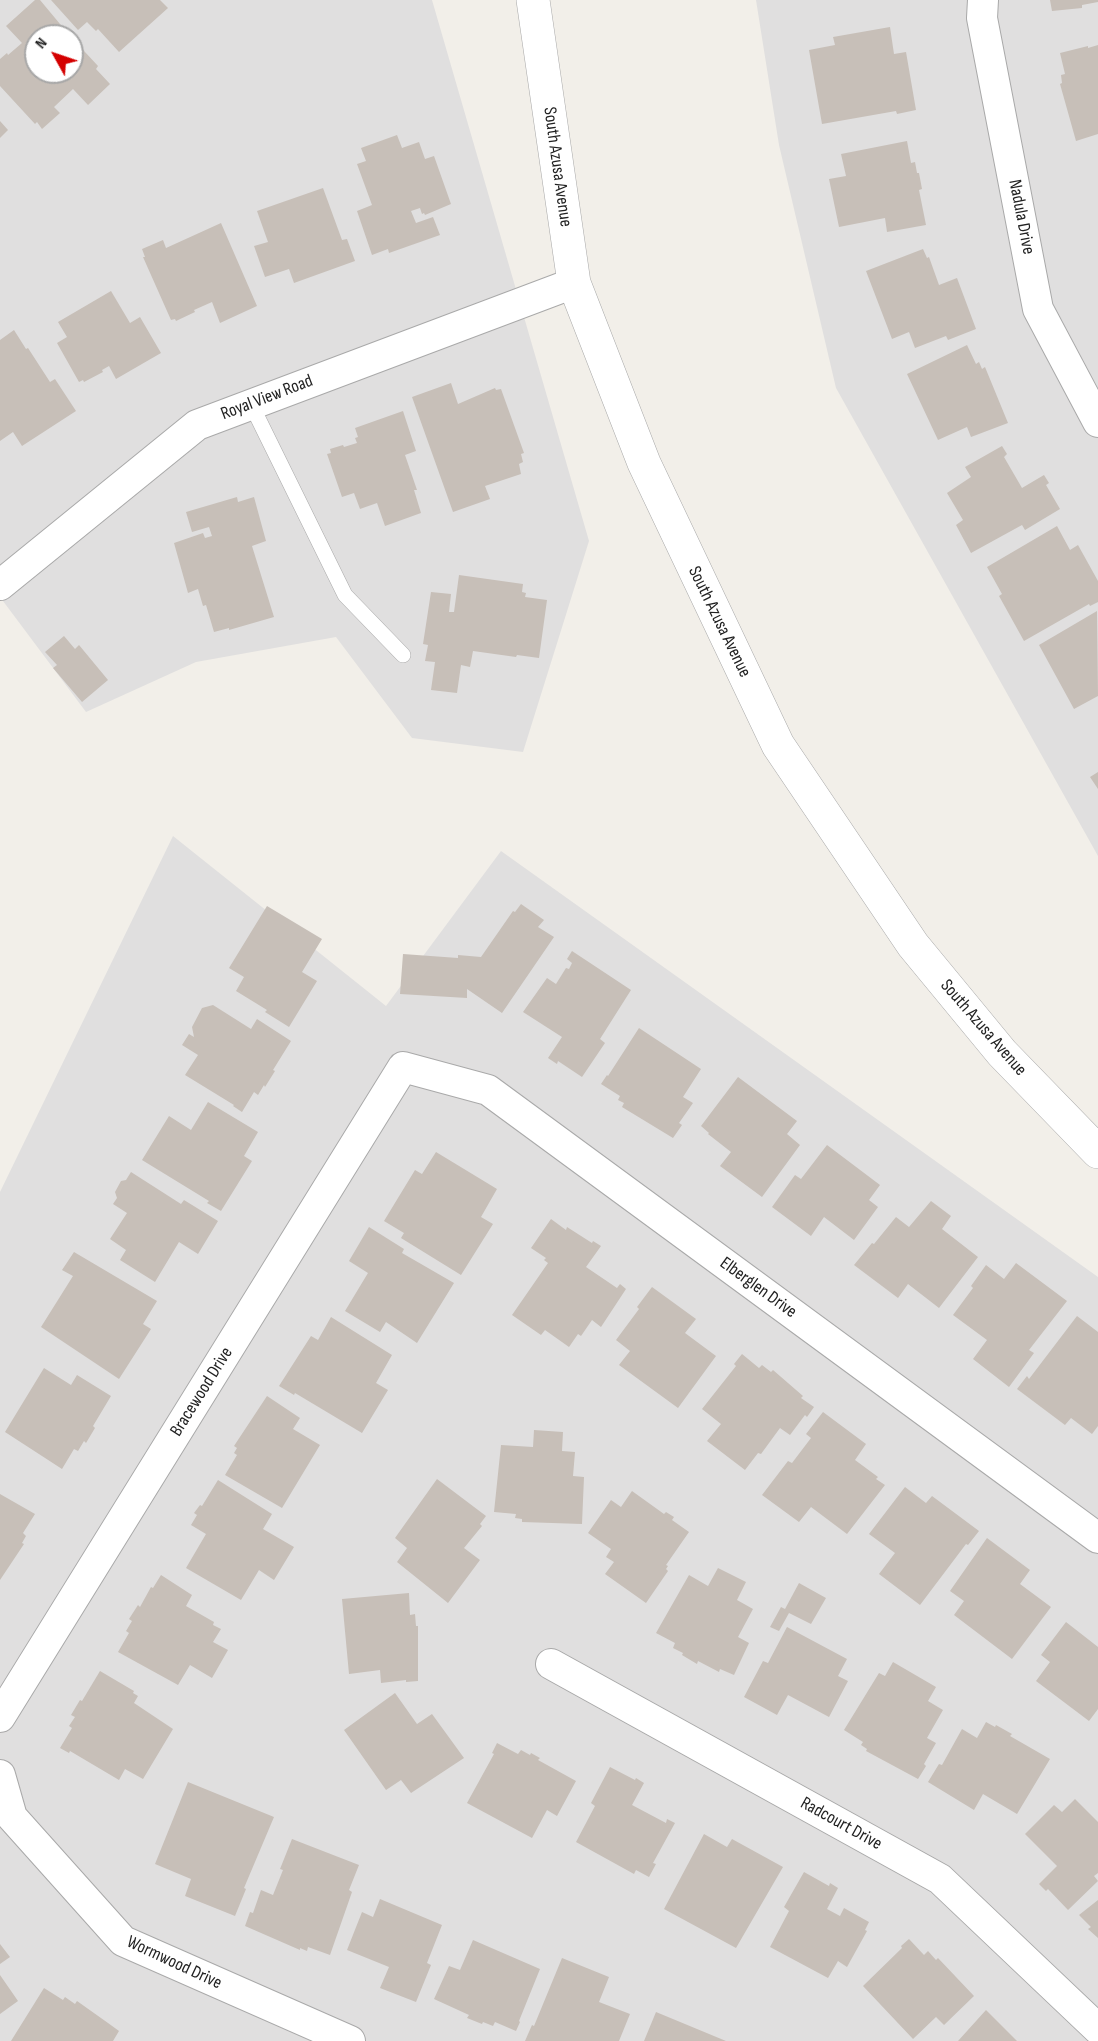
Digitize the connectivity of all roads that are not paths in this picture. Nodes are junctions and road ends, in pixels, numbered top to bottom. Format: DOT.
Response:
graph roads {
  1 [pos="533,0"];
  2 [pos="983,0"];
  3 [pos="574,283"];
  4 [pos="251,404"];
  5 [pos="1098,422"];
  6 [pos="0,585"];
  7 [pos="403,655"];
  8 [pos="403,1067"];
  9 [pos="1098,1152"];
  10 [pos="1098,1538"];
  11 [pos="552,1664"];
  12 [pos="0,1717"];
  13 [pos="0,1775"];
  14 [pos="1098,2029"];
  15 [pos="350,2041"];
  1 -- 3 [label="street, South Azusa Avenue"];
  2 -- 5 [label="street, Nadula Drive"];
  3 -- 4 [label="street, Royal View Road"];
  3 -- 9 [label="street, South Azusa Avenue"];
  4 -- 6 [label="street, Royal View Road"];
  4 -- 7 [label="lane"];
  8 -- 10 [label="street, Elberglen Drive"];
  8 -- 12 [label="street, Bracewood Drive"];
  11 -- 14 [label="street, Radcourt Drive"];
  13 -- 15 [label="street, Wormwood Drive"];
}
